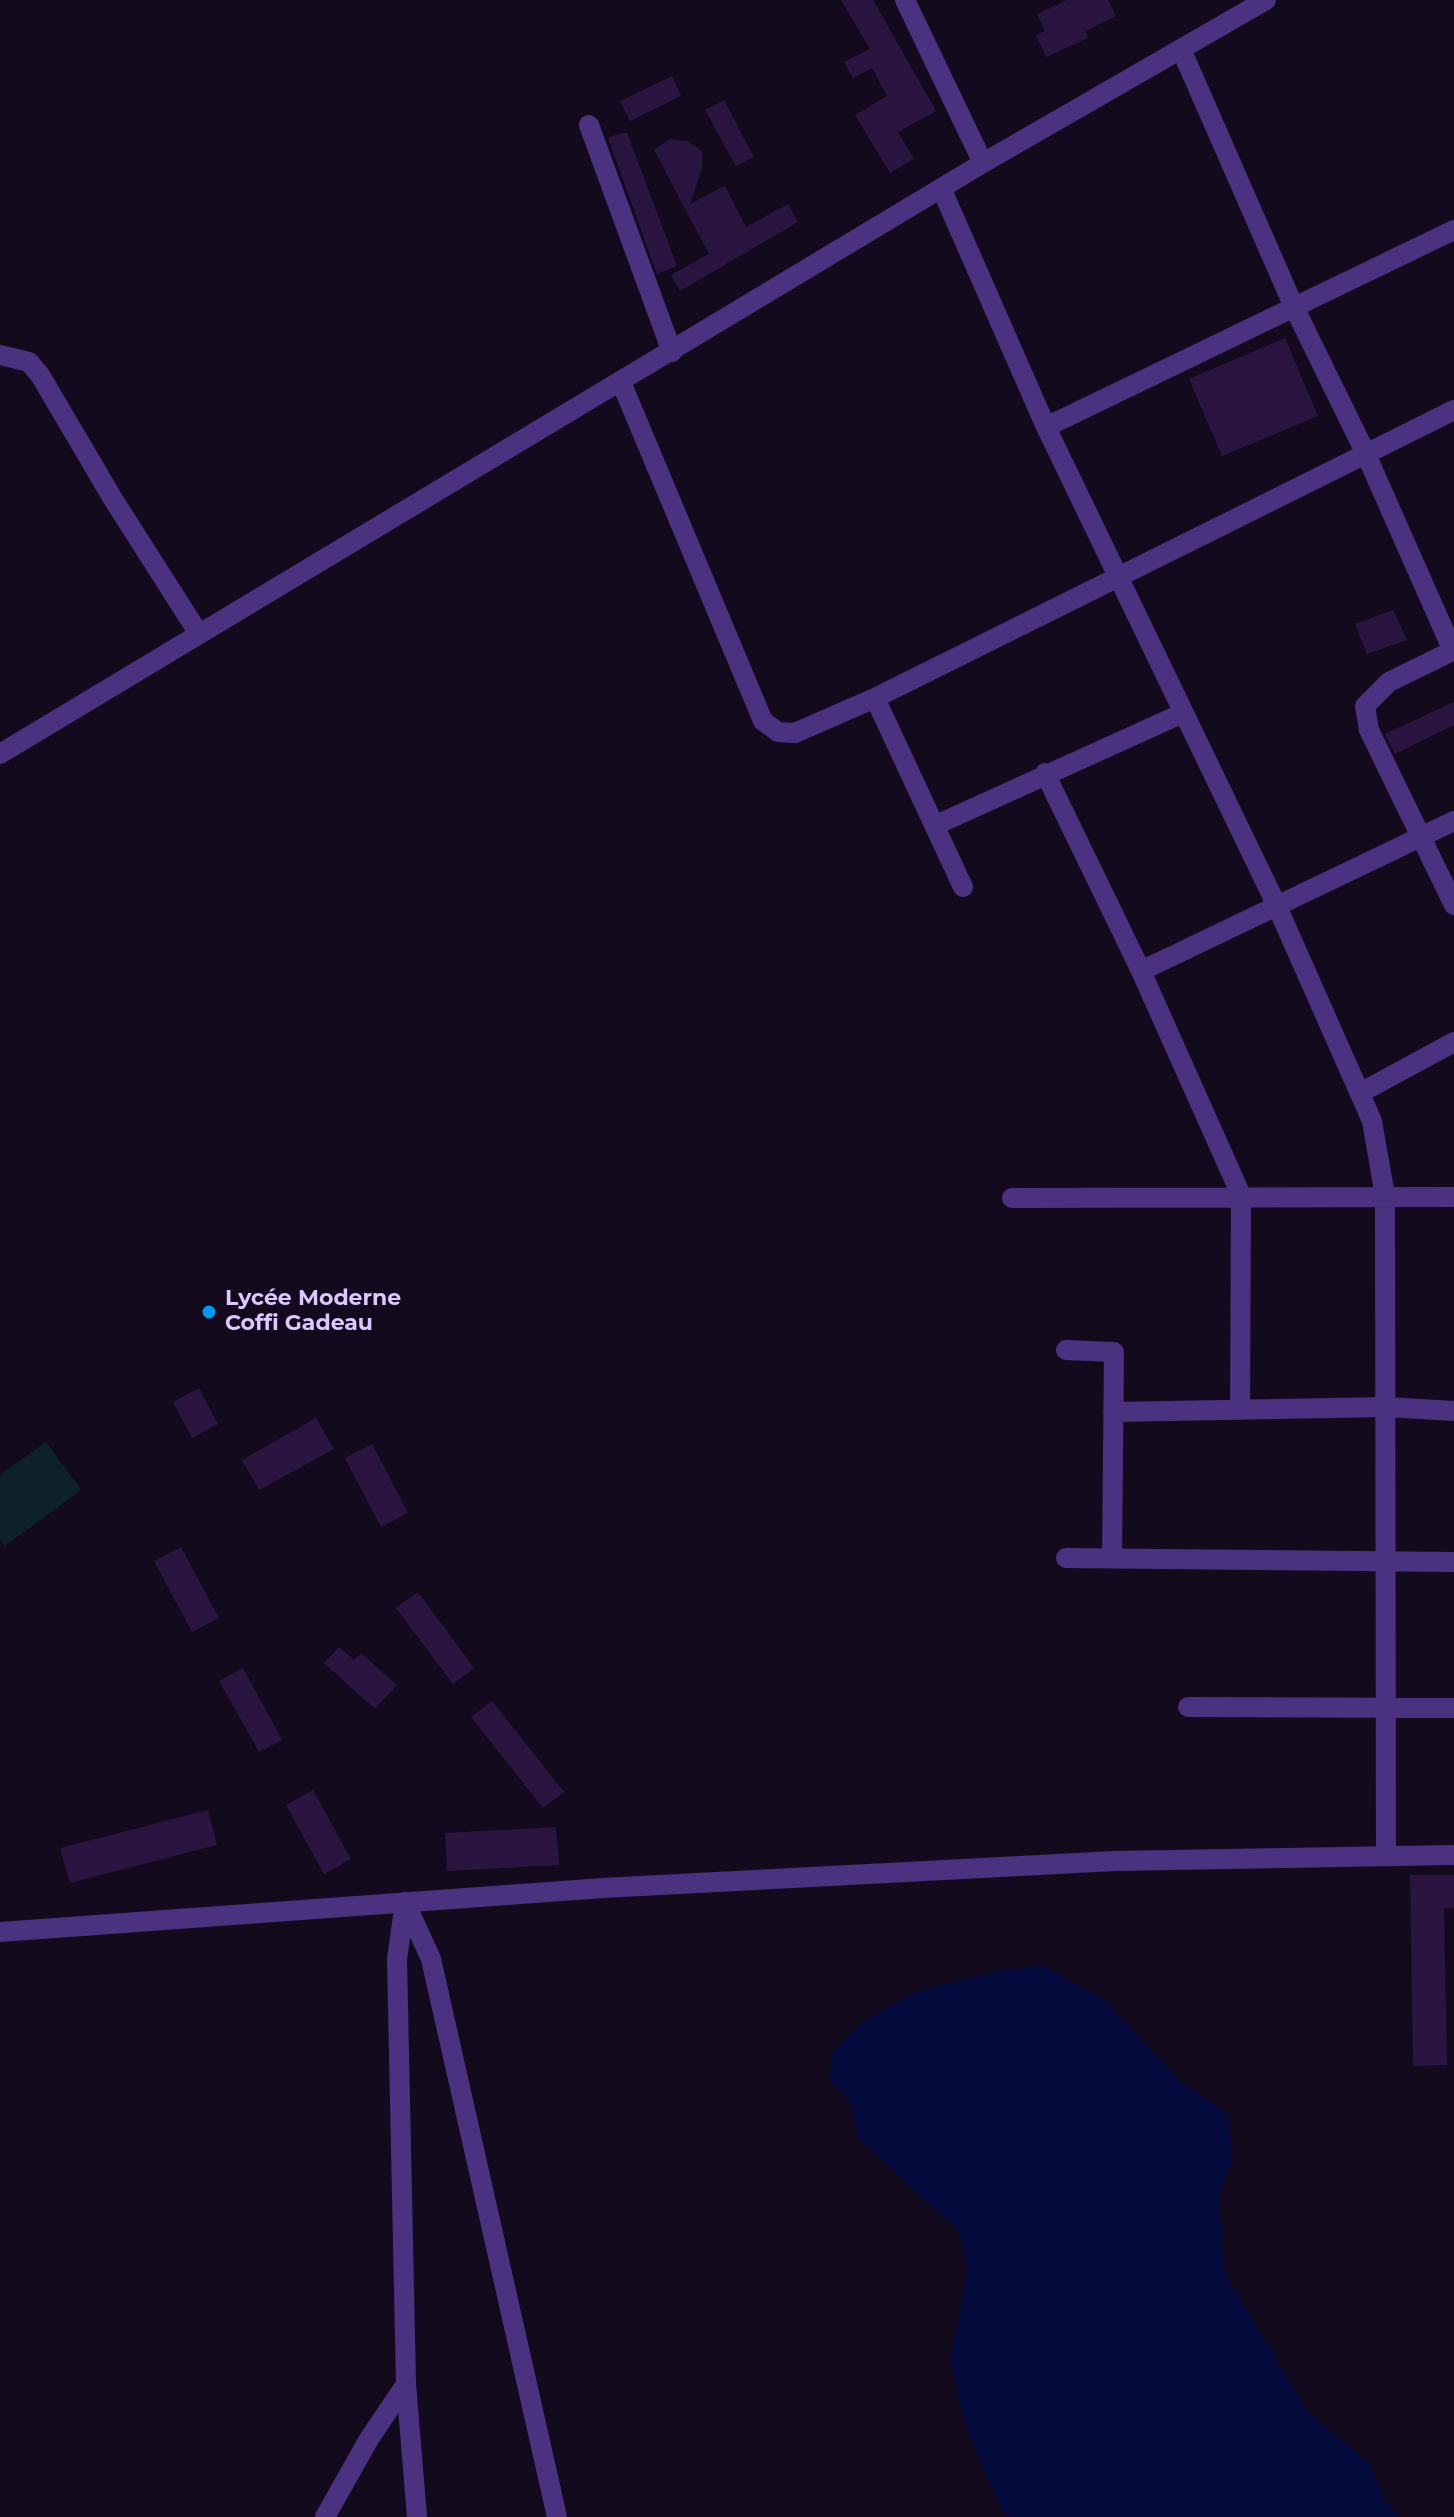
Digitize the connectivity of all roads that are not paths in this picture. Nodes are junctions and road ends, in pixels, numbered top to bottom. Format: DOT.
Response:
graph roads {
  1 [pos="905,0"];
  2 [pos="1266,0"];
  3 [pos="1181,49"];
  4 [pos="589,125"];
  5 [pos="983,163"];
  6 [pos="942,190"];
  7 [pos="1454,230"];
  8 [pos="1294,307"];
  9 [pos="672,352"];
  10 [pos="0,355"];
  11 [pos="621,382"];
  12 [pos="1454,410"];
  13 [pos="1046,427"];
  14 [pos="1365,452"];
  15 [pos="1118,577"];
  16 [pos="199,634"];
  17 [pos="1454,650"];
  18 [pos="875,698"];
  19 [pos="1183,713"];
  20 [pos="0,754"];
  21 [pos="1045,773"];
  22 [pos="1454,821"];
  23 [pos="936,825"];
  24 [pos="1422,836"];
  25 [pos="963,887"];
  26 [pos="1276,904"];
  27 [pos="1454,905"];
  28 [pos="1141,971"];
  29 [pos="1454,1042"];
  30 [pos="1360,1093"];
  31 [pos="1241,1195"];
  32 [pos="1385,1196"];
  33 [pos="1454,1197"];
  34 [pos="1012,1198"];
  35 [pos="1066,1350"];
  36 [pos="1387,1407"];
  37 [pos="1240,1410"];
  38 [pos="1454,1411"];
  39 [pos="1113,1412"];
  40 [pos="1066,1558"];
  41 [pos="1112,1558"];
  42 [pos="1388,1561"];
  43 [pos="1454,1562"];
  44 [pos="1188,1707"];
  45 [pos="1386,1708"];
  46 [pos="1454,1708"];
  47 [pos="1454,1855"];
  48 [pos="1386,1856"];
  49 [pos="405,1902"];
  50 [pos="0,1932"];
  51 [pos="406,2384"];
  52 [pos="325,2517"];
  53 [pos="417,2517"];
  54 [pos="557,2517"];
  1 -- 5 [label="street"];
  2 -- 3 [label="street"];
  3 -- 5 [label="street"];
  3 -- 8 [label="street"];
  4 -- 9 [label="street"];
  5 -- 6 [label="street"];
  6 -- 9 [label="street"];
  6 -- 13 [label="street"];
  7 -- 8 [label="street"];
  8 -- 13 [label="street"];
  8 -- 14 [label="street"];
  9 -- 11 [label="street"];
  10 -- 16 [label="street"];
  11 -- 16 [label="street"];
  11 -- 18 [label="street"];
  12 -- 14 [label="street"];
  13 -- 15 [label="street"];
  14 -- 15 [label="street"];
  14 -- 17 [label="street"];
  15 -- 18 [label="street"];
  15 -- 19 [label="street"];
  16 -- 20 [label="street"];
  17 -- 24 [label="street"];
  18 -- 23 [label="street"];
  19 -- 21 [label="street"];
  19 -- 26 [label="street"];
  21 -- 23 [label="street"];
  21 -- 28 [label="street"];
  22 -- 24 [label="street"];
  23 -- 25 [label="street"];
  24 -- 26 [label="street"];
  24 -- 27 [label="street"];
  26 -- 28 [label="street"];
  26 -- 30 [label="street"];
  28 -- 31 [label="street"];
  29 -- 30 [label="street"];
  30 -- 32 [label="street"];
  31 -- 32 [label="street"];
  31 -- 34 [label="street"];
  31 -- 37 [label="street"];
  32 -- 33 [label="street"];
  32 -- 36 [label="street"];
  35 -- 39 [label="street"];
  36 -- 37 [label="street"];
  36 -- 38 [label="street"];
  36 -- 42 [label="street"];
  37 -- 39 [label="street"];
  39 -- 41 [label="street"];
  40 -- 41 [label="street"];
  41 -- 42 [label="street"];
  42 -- 43 [label="street"];
  42 -- 45 [label="street"];
  44 -- 45 [label="street"];
  45 -- 46 [label="street"];
  45 -- 48 [label="street"];
  47 -- 48 [label="street"];
  48 -- 49 [label="street"];
  49 -- 50 [label="street"];
  49 -- 51 [label="street"];
  49 -- 54 [label="street"];
  51 -- 52 [label="street"];
  51 -- 53 [label="street"];
}
